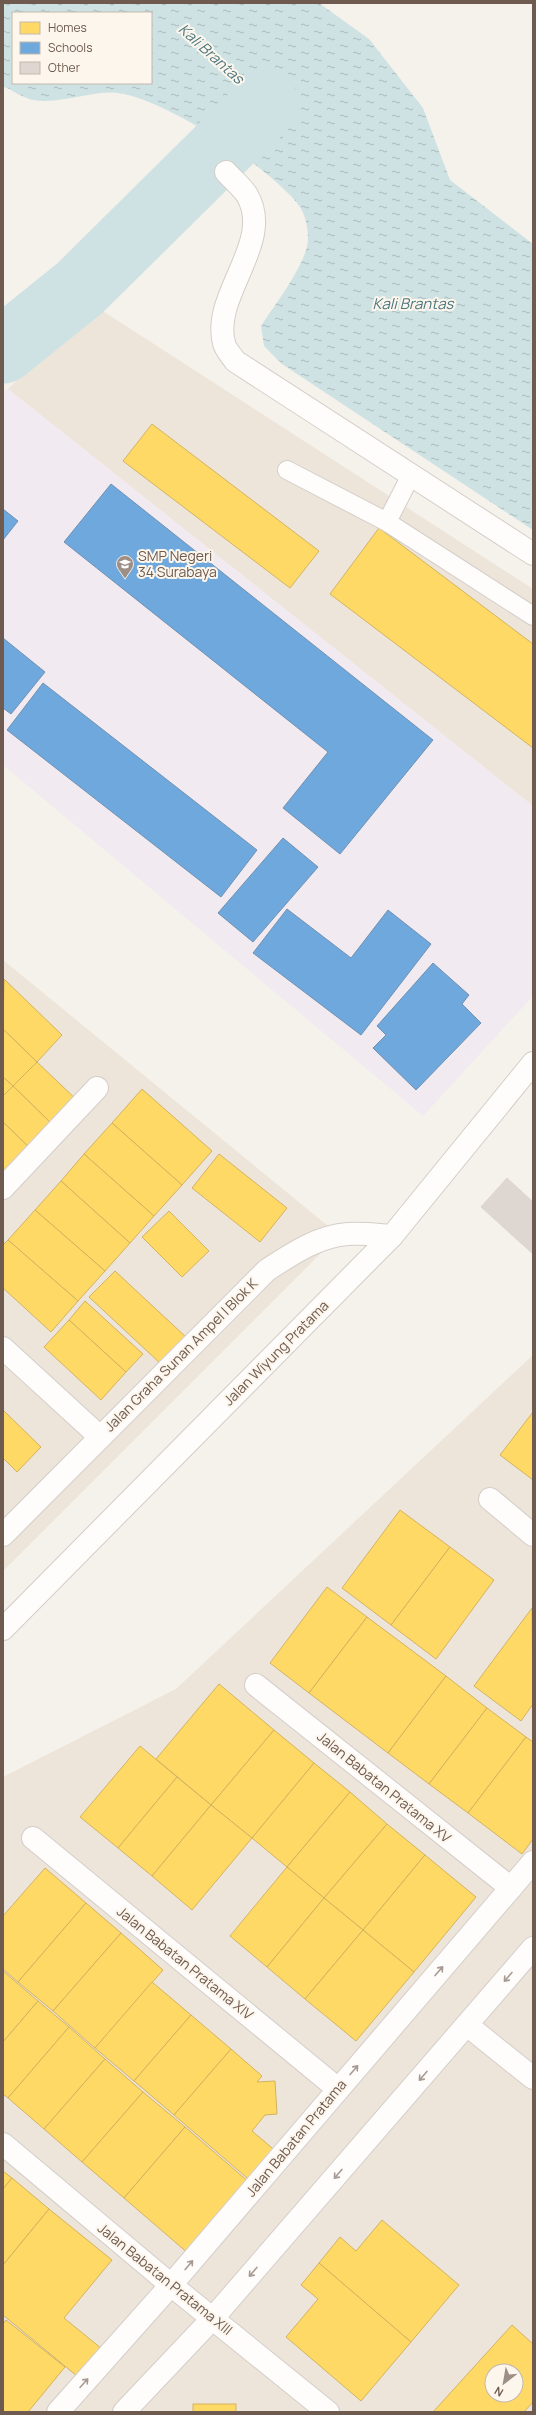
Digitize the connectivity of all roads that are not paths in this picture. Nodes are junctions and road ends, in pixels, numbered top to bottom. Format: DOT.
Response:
graph roads {
  1 [pos="226,172"];
  2 [pos="287,470"];
  3 [pos="411,475"];
  4 [pos="387,522"];
  5 [pos="533,554"];
  6 [pos="533,616"];
  7 [pos="533,1063"];
  8 [pos="97,1088"];
  9 [pos="3,1188"];
  10 [pos="392,1236"];
  11 [pos="3,1348"];
  12 [pos="100,1436"];
  13 [pos="490,1499"];
  14 [pos="3,1535"];
  15 [pos="533,1535"];
  16 [pos="3,1629"];
  17 [pos="256,1685"];
  18 [pos="33,1838"];
  19 [pos="533,1862"];
  20 [pos="511,1888"];
  21 [pos="533,1948"];
  22 [pos="467,2025"];
  23 [pos="533,2078"];
  24 [pos="338,2089"];
  25 [pos="3,2144"];
  26 [pos="172,2285"];
  27 [pos="213,2318"];
  28 [pos="58,2412"];
  29 [pos="124,2412"];
  30 [pos="328,2412"];
  1 -- 3 [label="street"];
  2 -- 4 [label="lane"];
  3 -- 4 [label="lane"];
  3 -- 5 [label="street"];
  4 -- 6 [label="lane"];
  7 -- 10 [label="street, Jalan Wiyung Pratama"];
  8 -- 9 [label="street"];
  10 -- 12 [label="street, Jalan Graha Sunan Ampel I Blok K"];
  10 -- 16 [label="street, Jalan Wiyung Pratama"];
  11 -- 12 [label="street"];
  12 -- 14 [label="street, Jalan Graha Sunan Ampel I Blok K"];
  13 -- 15 [label="street"];
  17 -- 20 [label="street, Jalan Babatan Pratama XV"];
  18 -- 24 [label="street, Jalan Babatan Pratama XIV"];
  19 -- 20 [label="street, Jalan Babatan Pratama"];
  24 -- 20 [label="street, Jalan Babatan Pratama, one-way"];
  21 -- 22 [label="street, one-way"];
  22 -- 23 [label="street"];
  22 -- 27 [label="street, one-way"];
  26 -- 24 [label="street, Jalan Babatan Pratama, one-way"];
  25 -- 26 [label="street, Jalan Babatan Pratama XIII"];
  26 -- 27 [label="street, Jalan Babatan Pratama XIII"];
  28 -- 26 [label="street, Jalan Babatan Pratama, one-way"];
  27 -- 29 [label="street"];
  27 -- 30 [label="street, Jalan Babatan Pratama XIII"];
}
